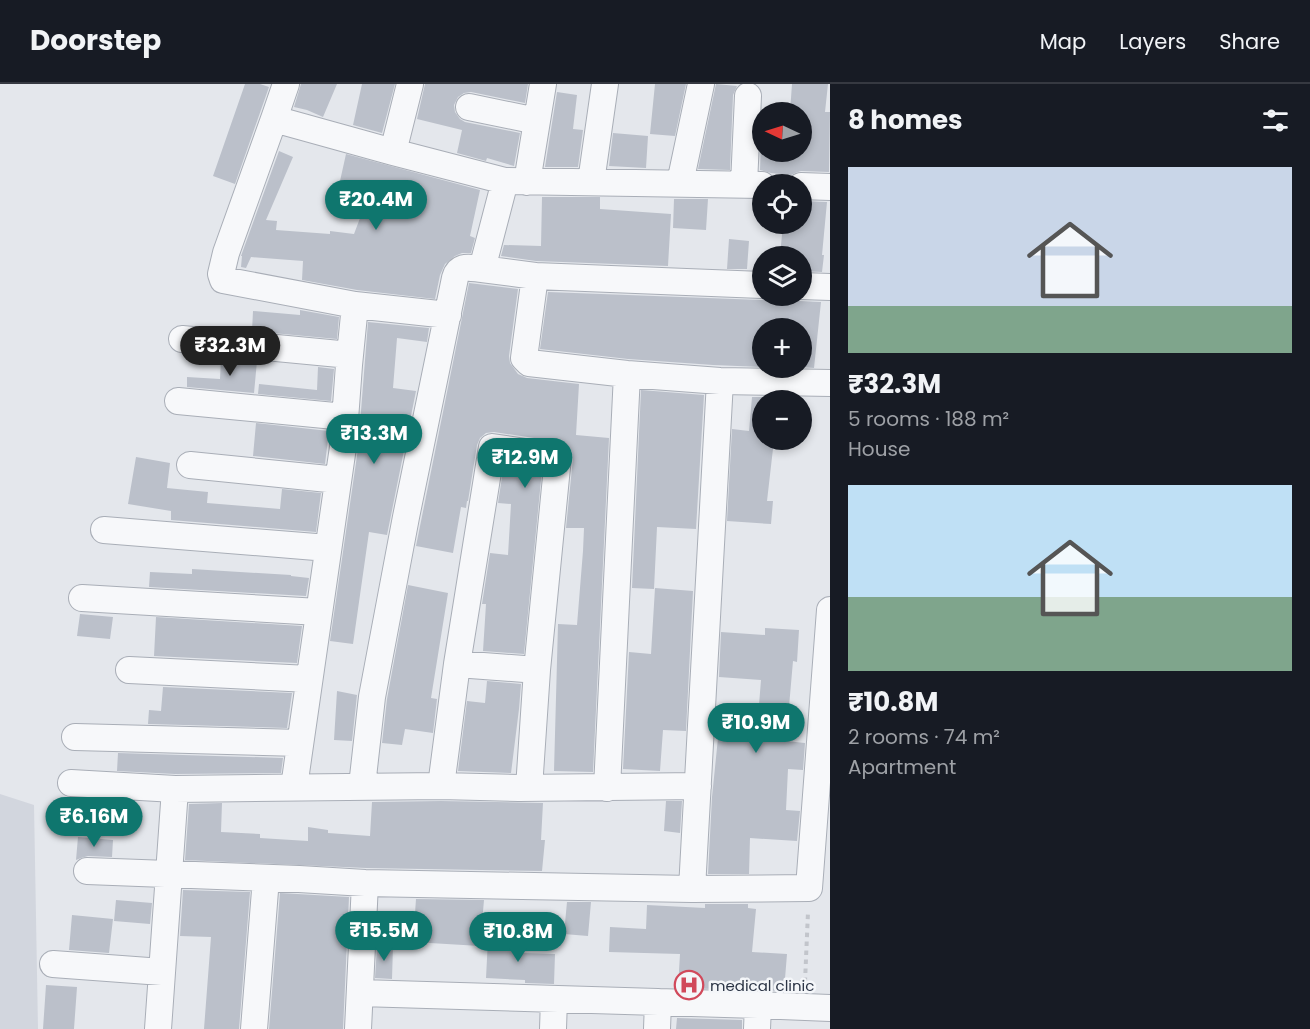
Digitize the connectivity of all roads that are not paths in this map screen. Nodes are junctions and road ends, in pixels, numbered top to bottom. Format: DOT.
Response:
graph roads {
  1 [pos="286,84"];
  2 [pos="410,84"];
  3 [pos="543,84"];
  4 [pos="605,84"];
  5 [pos="701,84"];
  6 [pos="748,96"];
  7 [pos="469,107"];
  8 [pos="274,119"];
  9 [pos="537,121"];
  10 [pos="393,152"];
  11 [pos="752,174"];
  12 [pos="516,181"];
  13 [pos="591,182"];
  14 [pos="680,183"];
  15 [pos="752,184"];
  16 [pos="812,186"];
  17 [pos="830,187"];
  18 [pos="482,269"];
  19 [pos="535,276"];
  20 [pos="752,285"];
  21 [pos="812,287"];
  22 [pos="830,288"];
  23 [pos="355,305"];
  24 [pos="448,315"];
  25 [pos="182,339"];
  26 [pos="350,355"];
  27 [pos="627,374"];
  28 [pos="720,381"];
  29 [pos="830,383"];
  30 [pos="178,402"];
  31 [pos="345,417"];
  32 [pos="190,465"];
  33 [pos="338,480"];
  34 [pos="104,530"];
  35 [pos="328,548"];
  36 [pos="82,598"];
  37 [pos="830,610"];
  38 [pos="319,612"];
  39 [pos="457,664"];
  40 [pos="129,670"];
  41 [pos="537,670"];
  42 [pos="309,679"];
  43 [pos="827,705"];
  44 [pos="75,737"];
  45 [pos="300,743"];
  46 [pos="71,783"];
  47 [pos="362,786"];
  48 [pos="441,786"];
  49 [pos="698,786"];
  50 [pos="294,787"];
  51 [pos="529,788"];
  52 [pos="607,788"];
  53 [pos="176,789"];
  54 [pos="87,871"];
  55 [pos="170,874"];
  56 [pos="267,878"];
  57 [pos="365,883"];
  58 [pos="692,889"];
  59 [pos="53,964"];
  60 [pos="162,972"];
  61 [pos="360,993"];
  62 [pos="554,999"];
  63 [pos="658,1002"];
  64 [pos="830,1008"];
  65 [pos="757,1017"];
  66 [pos="158,1029"];
  67 [pos="254,1029"];
  68 [pos="358,1029"];
  69 [pos="553,1029"];
  70 [pos="657,1029"];
  1 -- 8 [label="street"];
  2 -- 10 [label="street"];
  3 -- 9 [label="street"];
  4 -- 13 [label="street"];
  5 -- 14 [label="street"];
  6 -- 11 [label="street"];
  7 -- 9 [label="street"];
  8 -- 10 [label="street"];
  8 -- 23 [label="street"];
  9 -- 12 [label="street"];
  10 -- 12 [label="street"];
  12 -- 13 [label="street"];
  12 -- 18 [label="street"];
  13 -- 14 [label="street"];
  14 -- 15 [label="street"];
  16 -- 17 [label="street"];
  18 -- 19 [label="street"];
  18 -- 24 [label="street"];
  19 -- 20 [label="street"];
  19 -- 27 [label="street"];
  21 -- 22 [label="street"];
  23 -- 24 [label="street"];
  23 -- 26 [label="street"];
  24 -- 47 [label="street"];
  25 -- 26 [label="street"];
  26 -- 31 [label="street"];
  27 -- 28 [label="street"];
  27 -- 52 [label="street"];
  28 -- 29 [label="street"];
  28 -- 49 [label="street"];
  30 -- 31 [label="street"];
  31 -- 33 [label="street"];
  32 -- 33 [label="street"];
  33 -- 35 [label="street"];
  34 -- 35 [label="street"];
  35 -- 38 [label="street"];
  36 -- 38 [label="street"];
  37 -- 43 [label="street"];
  38 -- 42 [label="street"];
  39 -- 41 [label="street"];
  39 -- 41 [label="street"];
  39 -- 48 [label="street"];
  40 -- 42 [label="street"];
  41 -- 51 [label="street"];
  42 -- 45 [label="street"];
  43 -- 58 [label="street"];
  44 -- 45 [label="street"];
  45 -- 50 [label="street"];
  46 -- 53 [label="street"];
  47 -- 48 [label="street"];
  47 -- 50 [label="street"];
  48 -- 51 [label="street"];
  49 -- 52 [label="street"];
  49 -- 58 [label="street"];
  50 -- 53 [label="street"];
  51 -- 52 [label="street"];
  53 -- 55 [label="street"];
  54 -- 55 [label="street"];
  55 -- 56 [label="street"];
  55 -- 60 [label="street"];
  56 -- 57 [label="street"];
  56 -- 67 [label="street"];
  57 -- 58 [label="street"];
  57 -- 61 [label="street"];
  59 -- 60 [label="street"];
  60 -- 66 [label="street"];
  61 -- 62 [label="street"];
  61 -- 68 [label="street"];
  62 -- 63 [label="street"];
  62 -- 69 [label="street"];
  63 -- 65 [label="street"];
  63 -- 70 [label="street"];
  64 -- 65 [label="street"];
}
